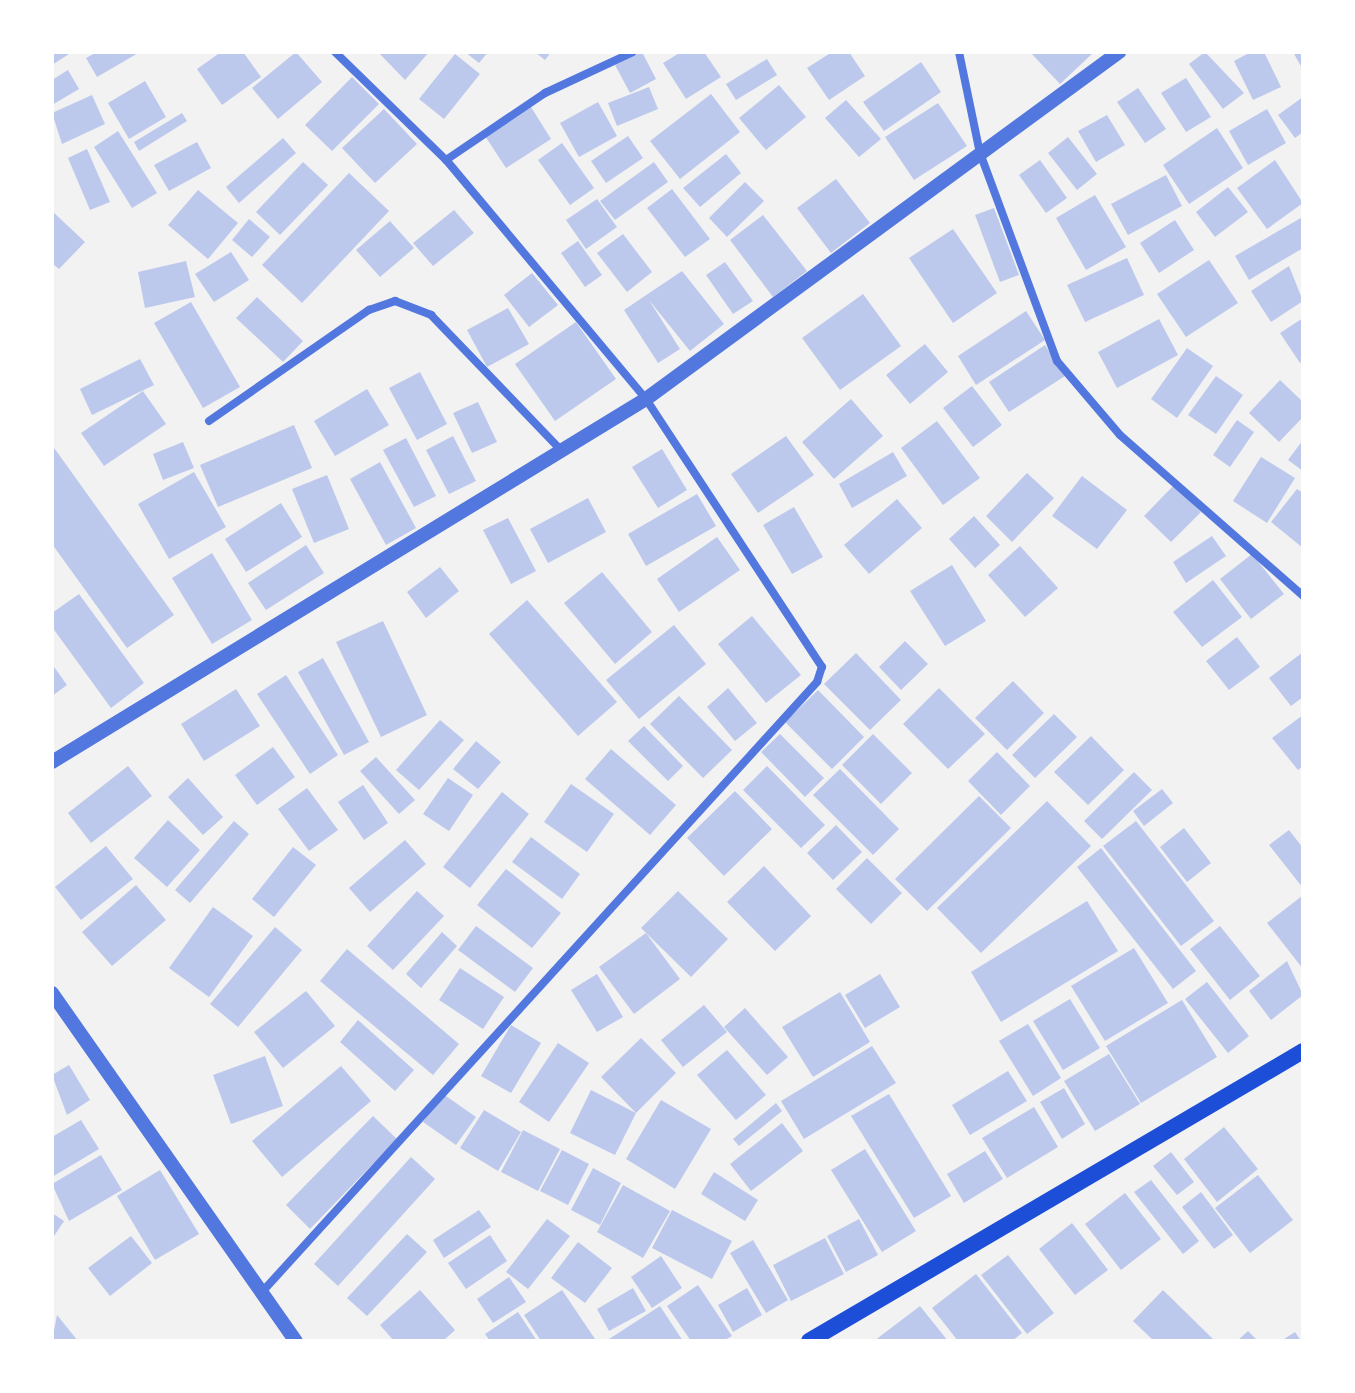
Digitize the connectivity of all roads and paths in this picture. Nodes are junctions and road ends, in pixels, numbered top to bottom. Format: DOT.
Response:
graph roads {
  1 [pos="335,52"];
  2 [pos="633,52"];
  3 [pos="959,52"];
  4 [pos="1119,52"];
  5 [pos="980,153"];
  6 [pos="446,160"];
  7 [pos="646,399"];
  8 [pos="209,421"];
  9 [pos="562,451"];
  10 [pos="1303,596"];
  11 [pos="52,762"];
  12 [pos="52,993"];
  13 [pos="1303,1051"];
  14 [pos="262,1292"];
  15 [pos="296,1341"];
  16 [pos="809,1341"];
  1 -- 6 [label="street"];
  2 -- 6 [label="street"];
  3 -- 5 [label="street"];
  4 -- 5 [label="street"];
  5 -- 7 [label="street"];
  5 -- 10 [label="street"];
  6 -- 7 [label="street"];
  7 -- 9 [label="street"];
  7 -- 14 [label="street"];
  8 -- 9 [label="street"];
  9 -- 11 [label="street"];
  12 -- 14 [label="street"];
  13 -- 16 [label="main road"];
  14 -- 15 [label="street"];
}
